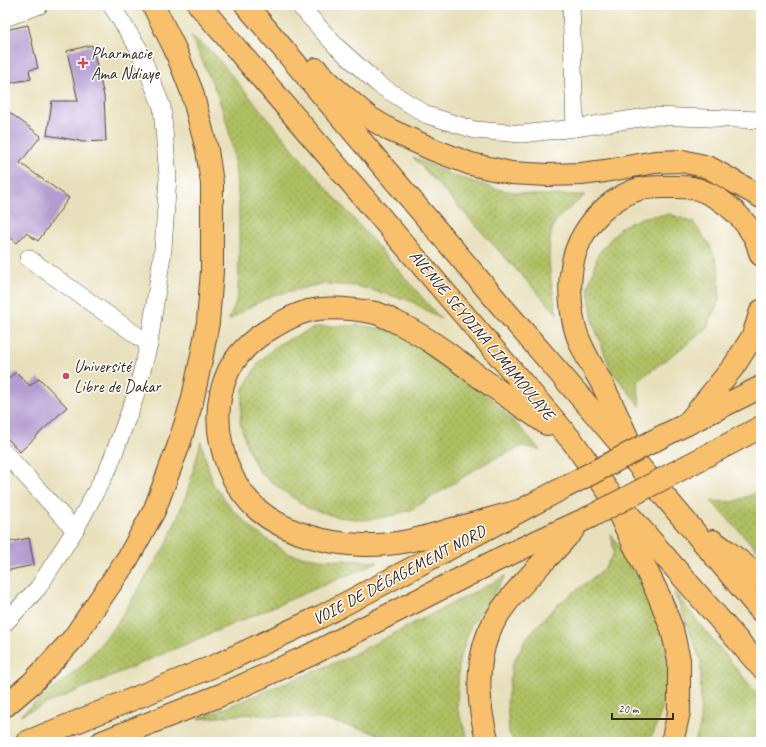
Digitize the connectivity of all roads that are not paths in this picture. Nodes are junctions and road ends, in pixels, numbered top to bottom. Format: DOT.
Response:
graph roads {
  1 [pos="40,5"];
  2 [pos="111,5"];
  3 [pos="153,5"];
  4 [pos="199,5"];
  5 [pos="300,5"];
  6 [pos="571,5"];
  7 [pos="249,9"];
  8 [pos="5,18"];
  9 [pos="761,120"];
  10 [pos="575,128"];
  11 [pos="761,197"];
  12 [pos="761,255"];
  13 [pos="28,258"];
  14 [pos="761,311"];
  15 [pos="149,344"];
  16 [pos="761,387"];
  17 [pos="687,424"];
  18 [pos="761,427"];
  19 [pos="572,442"];
  20 [pos="5,454"];
  21 [pos="642,470"];
  22 [pos="608,491"];
  23 [pos="519,511"];
  24 [pos="586,519"];
  25 [pos="689,525"];
  26 [pos="75,530"];
  27 [pos="761,578"];
  28 [pos="761,611"];
  29 [pos="5,623"];
  30 [pos="761,667"];
  31 [pos="5,706"];
  32 [pos="27,742"];
  33 [pos="102,742"];
  34 [pos="488,742"];
  35 [pos="671,742"];
  1 -- 8 [label="street"];
  2 -- 15 [label="street"];
  3 -- 31 [label="highway"];
  4 -- 19 [label="highway, AVENUE SEYDINA LIMAMOULAYE"];
  5 -- 10 [label="street"];
  6 -- 10 [label="street"];
  7 -- 11 [label="highway"];
  7 -- 21 [label="highway, AVENUE SEYDINA LIMAMOULAYE"];
  9 -- 10 [label="street"];
  12 -- 21 [label="highway"];
  13 -- 15 [label="street"];
  14 -- 17 [label="highway"];
  15 -- 26 [label="street"];
  16 -- 17 [label="highway, VOIE DE DÉGAGEMENT NORD"];
  17 -- 23 [label="highway, VOIE DE DÉGAGEMENT NORD, bridge"];
  18 -- 24 [label="highway, VOIE DE DÉGAGEMENT NORD, bridge"];
  19 -- 22 [label="highway, AVENUE SEYDINA LIMAMOULAYE"];
  19 -- 23 [label="highway"];
  20 -- 26 [label="street"];
  21 -- 25 [label="highway, AVENUE SEYDINA LIMAMOULAYE"];
  22 -- 30 [label="highway, AVENUE SEYDINA LIMAMOULAYE"];
  22 -- 35 [label="highway"];
  23 -- 32 [label="highway, VOIE DE DÉGAGEMENT NORD"];
  24 -- 33 [label="highway, VOIE DE DÉGAGEMENT NORD"];
  24 -- 34 [label="highway"];
  25 -- 27 [label="highway"];
  25 -- 28 [label="highway, AVENUE SEYDINA LIMAMOULAYE"];
  26 -- 29 [label="street"];
}
